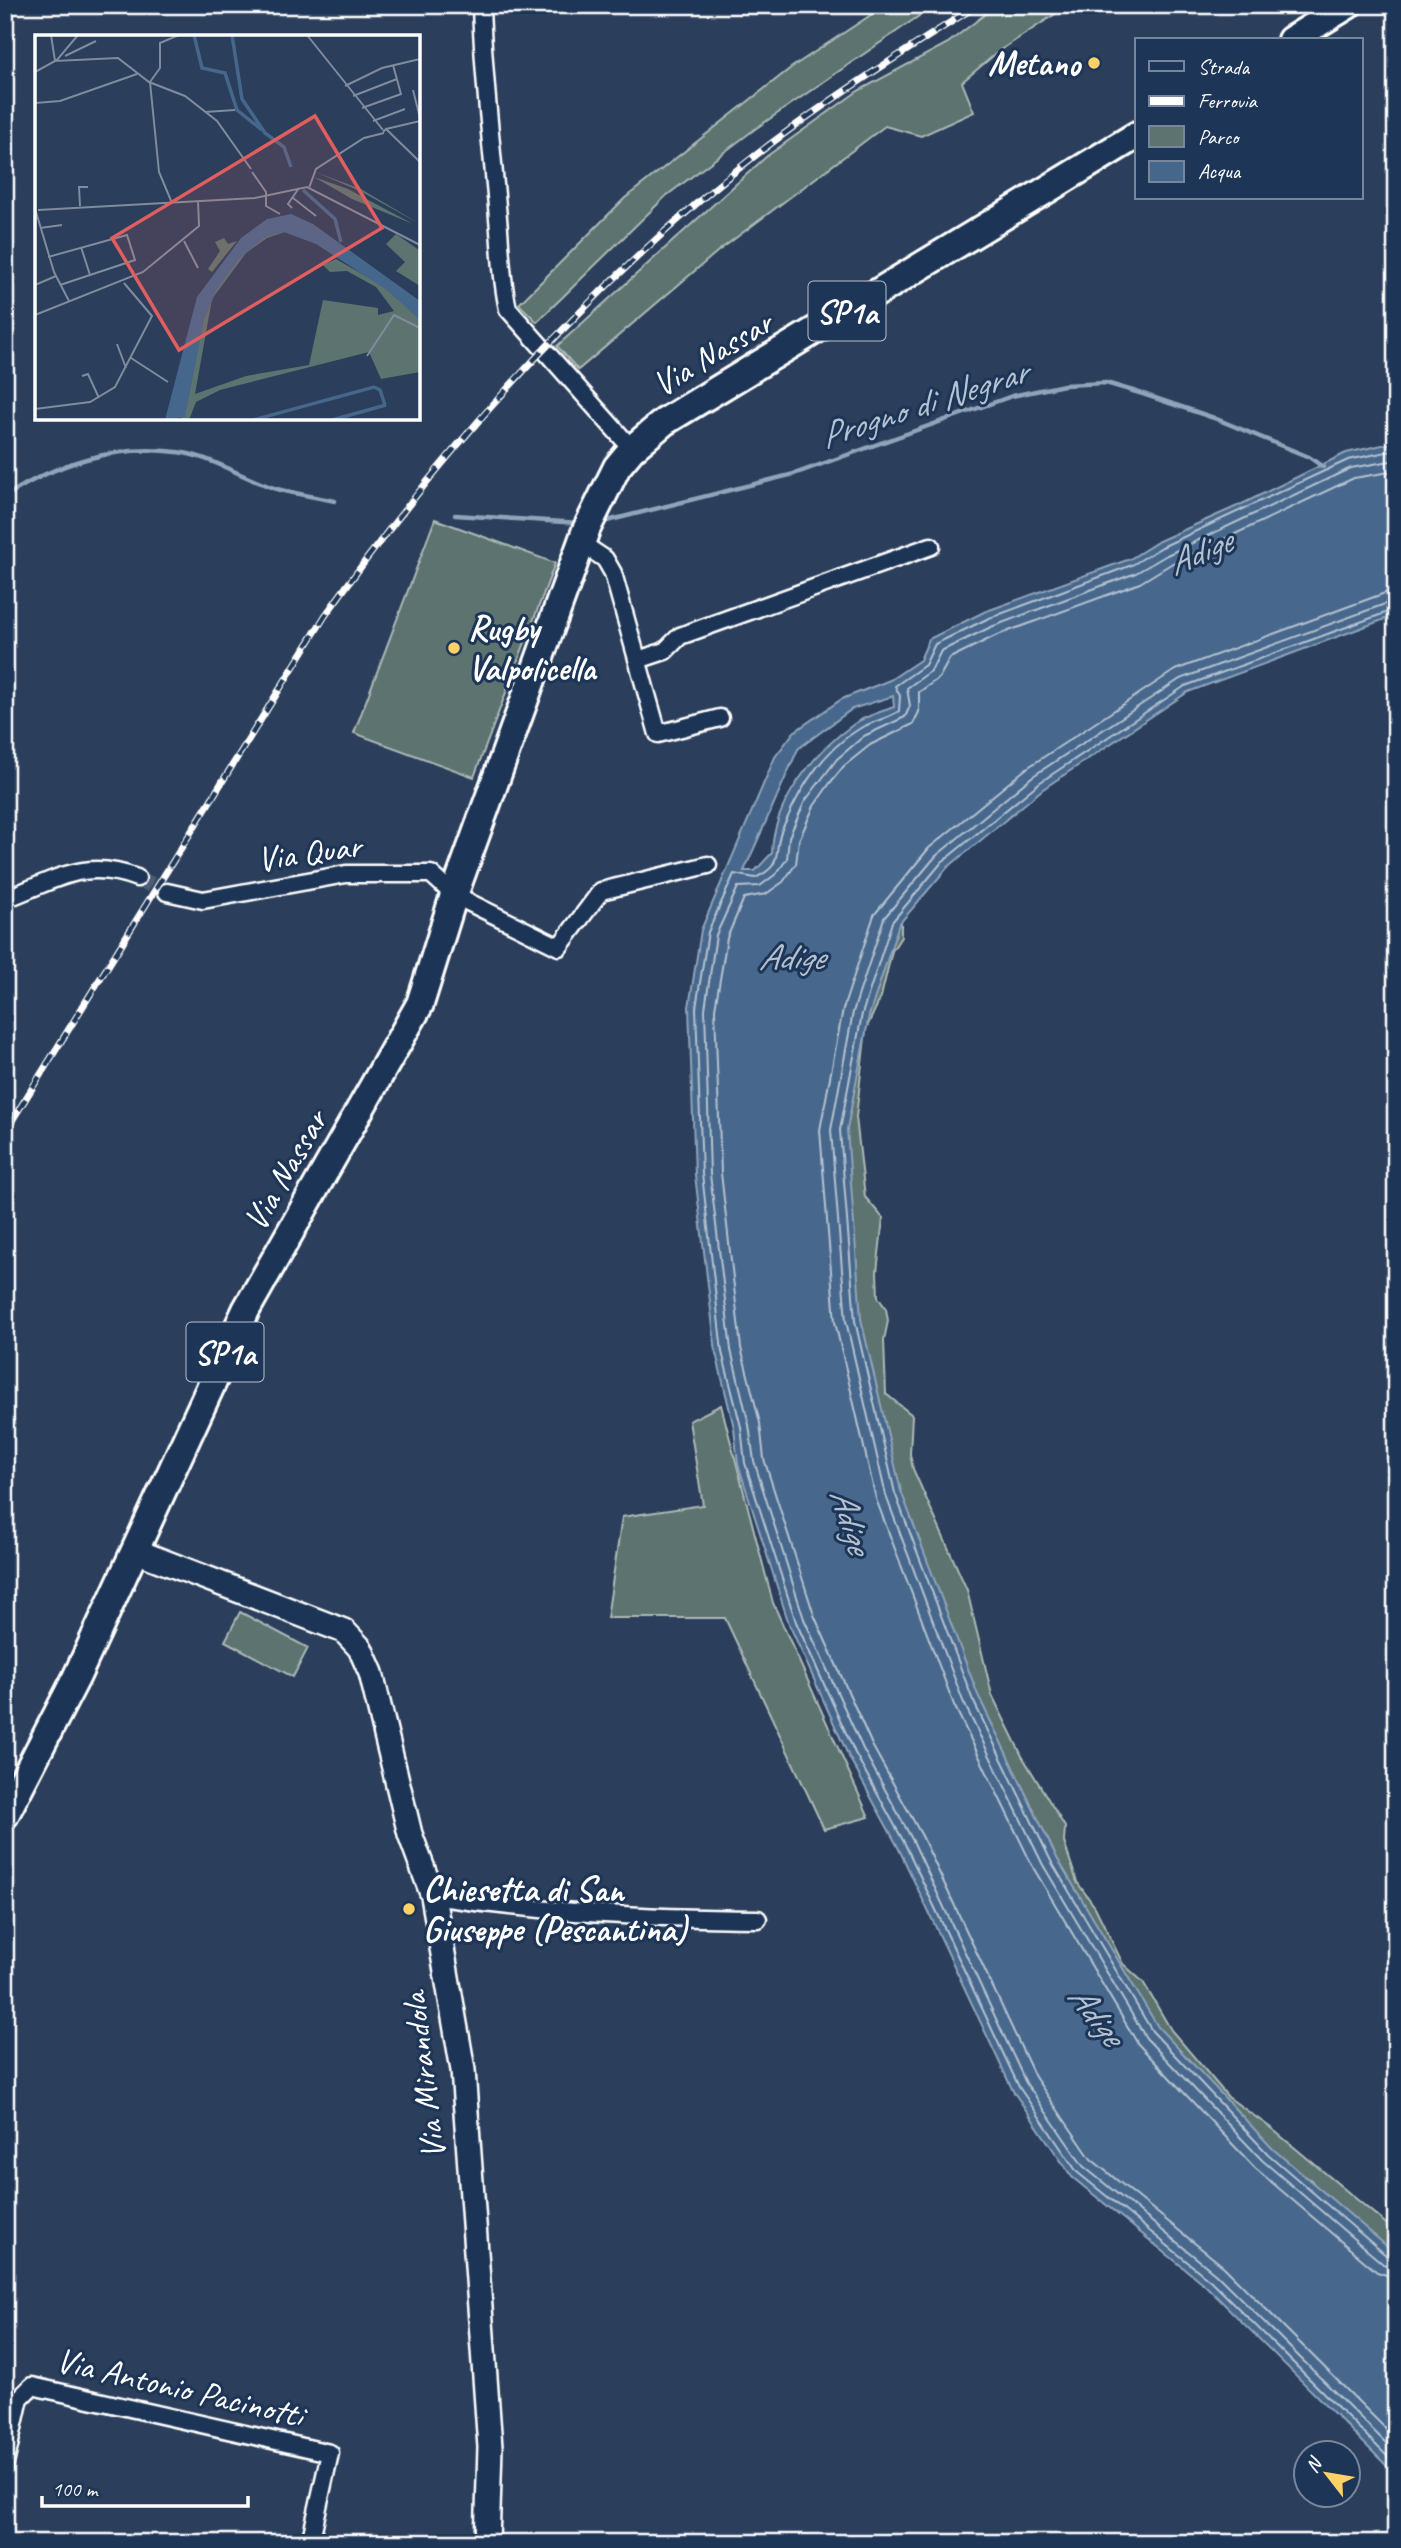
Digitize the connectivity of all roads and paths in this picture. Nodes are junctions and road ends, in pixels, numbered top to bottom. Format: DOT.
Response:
graph roads {
  1 [pos="481,5"];
  2 [pos="1348,5"];
  3 [pos="1294,38"];
  4 [pos="1135,136"];
  5 [pos="632,449"];
  6 [pos="584,536"];
  7 [pos="931,546"];
  8 [pos="638,660"];
  9 [pos="720,718"];
  10 [pos="708,865"];
  11 [pos="137,878"];
  12 [pos="167,892"];
  13 [pos="454,895"];
  14 [pos="5,899"];
  15 [pos="136,1551"];
  16 [pos="7,1806"];
  17 [pos="433,1896"];
  18 [pos="758,1919"];
  19 [pos="5,2464"];
  20 [pos="310,2543"];
  21 [pos="487,2543"];
  1 -- 5 [label="street"];
  2 -- 3 [label="main road"];
  4 -- 5 [label="main road, Via Nassar / SP1a"];
  5 -- 6 [label="main road, Via Nassar / SP1a"];
  6 -- 8 [label="street"];
  6 -- 13 [label="main road, Via Nassar / SP1a"];
  7 -- 8 [label="street"];
  8 -- 9 [label="street"];
  10 -- 13 [label="street, Via Quar"];
  11 -- 14 [label="street"];
  12 -- 13 [label="street, Via Quar"];
  13 -- 15 [label="main road, Via Nassar / SP1a"];
  15 -- 16 [label="main road, Via Nassar / SP1a"];
  15 -- 17 [label="street, Via Mirandola"];
  17 -- 18 [label="street"];
  17 -- 21 [label="street, Via Mirandola"];
  19 -- 20 [label="street, Via Antonio Pacinotti"];
}
